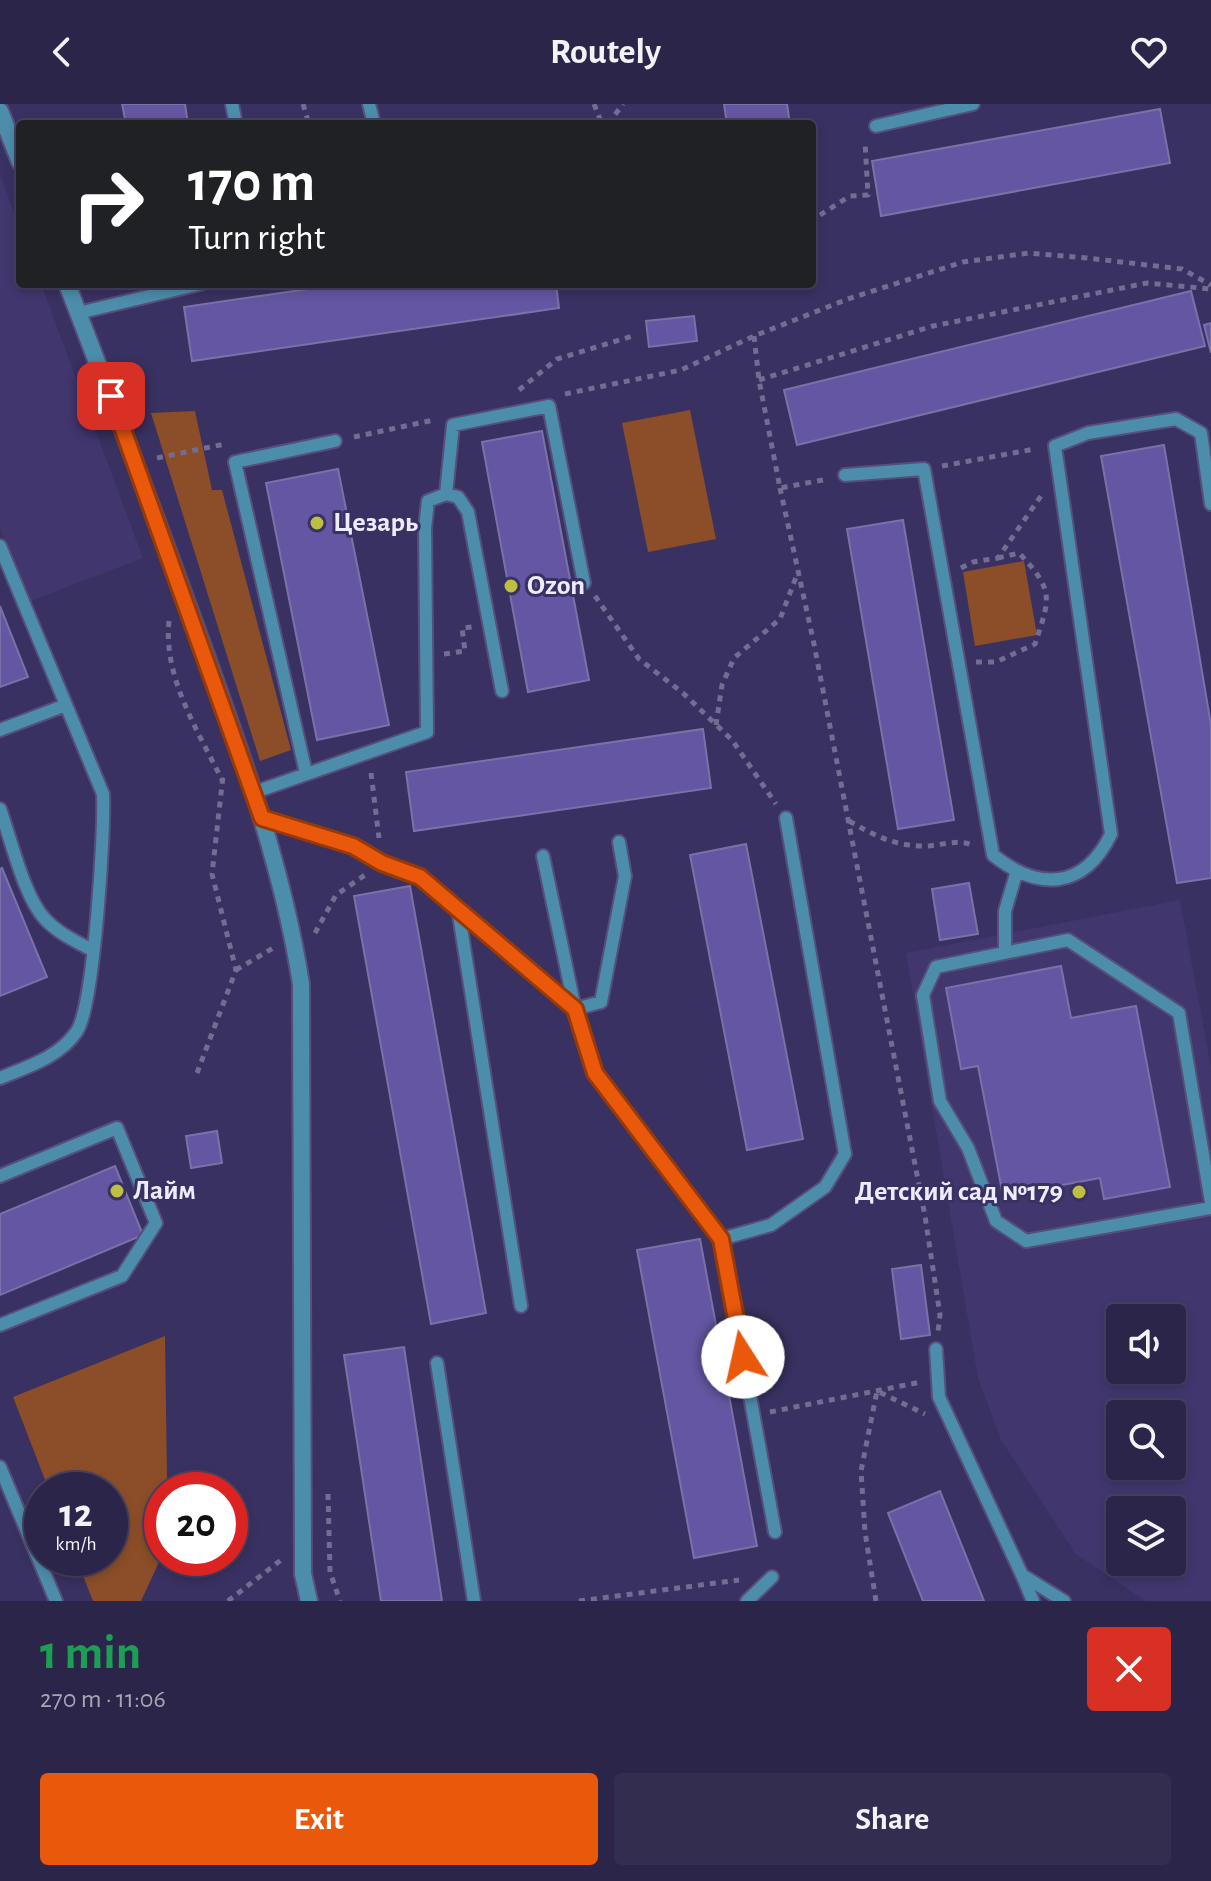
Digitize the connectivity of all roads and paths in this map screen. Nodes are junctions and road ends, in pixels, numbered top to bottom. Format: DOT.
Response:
graph roads {
  1 [pos="623,104"];
  2 [pos="973,104"];
  3 [pos="0,111"];
  4 [pos="609,120"];
  5 [pos="876,126"];
  6 [pos="16,152"];
  7 [pos="820,215"];
  8 [pos="1211,287"];
  9 [pos="69,288"];
  10 [pos="183,288"];
  11 [pos="78,313"];
  12 [pos="636,335"];
  13 [pos="754,336"];
  14 [pos="759,380"];
  15 [pos="572,392"];
  16 [pos="508,398"];
  17 [pos="440,419"];
  18 [pos="1206,434"];
  19 [pos="354,437"];
  20 [pos="335,441"];
  21 [pos="1055,446"];
  22 [pos="924,469"];
  23 [pos="1059,469"];
  24 [pos="845,475"];
  25 [pos="780,488"];
  26 [pos="446,494"];
  27 [pos="1211,504"];
  28 [pos="0,546"];
  29 [pos="998,558"];
  30 [pos="799,571"];
  31 [pos="584,583"];
  32 [pos="945,584"];
  33 [pos="171,611"];
  34 [pos="462,628"];
  35 [pos="465,651"];
  36 [pos="959,662"];
  37 [pos="502,691"];
  38 [pos="66,705"];
  39 [pos="716,725"];
  40 [pos="0,730"];
  41 [pos="234,735"];
  42 [pos="306,773"];
  43 [pos="222,781"];
  44 [pos="255,792"];
  45 [pos="0,809"];
  46 [pos="262,818"];
  47 [pos="786,818"];
  48 [pos="848,820"];
  49 [pos="619,842"];
  50 [pos="993,855"];
  51 [pos="543,856"];
  52 [pos="1016,874"];
  53 [pos="458,909"];
  54 [pos="310,921"];
  55 [pos="294,938"];
  56 [pos="315,946"];
  57 [pos="92,950"];
  58 [pos="1005,951"];
  59 [pos="236,970"];
  60 [pos="575,1009"];
  61 [pos="197,1073"];
  62 [pos="0,1078"];
  63 [pos="0,1176"];
  64 [pos="1211,1202"];
  65 [pos="1211,1208"];
  66 [pos="721,1239"];
  67 [pos="521,1306"];
  68 [pos="0,1325"];
  69 [pos="936,1349"];
  70 [pos="437,1363"];
  71 [pos="894,1387"];
  72 [pos="877,1391"];
  73 [pos="774,1411"];
  74 [pos="954,1429"];
  75 [pos="0,1467"];
  76 [pos="328,1481"];
  77 [pos="775,1532"];
  78 [pos="329,1537"];
  79 [pos="303,1549"];
  80 [pos="1022,1575"];
  81 [pos="772,1577"];
  82 [pos="56,1601"];
  83 [pos="228,1601"];
  84 [pos="309,1601"];
  85 [pos="340,1601"];
  86 [pos="474,1601"];
  87 [pos="579,1601"];
  88 [pos="747,1601"];
  89 [pos="876,1601"];
  90 [pos="1033,1601"];
  91 [pos="1064,1601"];
  1 -- 4 [label="path"];
  2 -- 5 [label="lane"];
  3 -- 6 [label="street"];
  5 -- 7 [label="path"];
  8 -- 13 [label="path"];
  8 -- 14 [label="path"];
  9 -- 11 [label="street"];
  10 -- 11 [label="lane"];
  11 -- 41 [label="street"];
  12 -- 16 [label="path"];
  13 -- 14 [label="path"];
  13 -- 15 [label="path"];
  14 -- 25 [label="path"];
  17 -- 19 [label="path"];
  18 -- 21 [label="lane"];
  18 -- 27 [label="lane"];
  20 -- 42 [label="lane"];
  21 -- 22 [label="path"];
  21 -- 23 [label="lane"];
  22 -- 24 [label="lane"];
  22 -- 32 [label="lane"];
  23 -- 29 [label="path"];
  23 -- 52 [label="lane"];
  24 -- 25 [label="path"];
  25 -- 30 [label="path"];
  26 -- 31 [label="lane"];
  26 -- 37 [label="lane"];
  26 -- 42 [label="lane"];
  28 -- 38 [label="lane"];
  29 -- 32 [label="path"];
  29 -- 36 [label="path"];
  30 -- 39 [label="path"];
  30 -- 48 [label="path"];
  31 -- 39 [label="path"];
  32 -- 36 [label="lane"];
  33 -- 43 [label="path"];
  34 -- 35 [label="path"];
  36 -- 50 [label="lane"];
  38 -- 40 [label="lane"];
  38 -- 57 [label="lane"];
  39 -- 47 [label="path"];
  41 -- 43 [label="path"];
  41 -- 44 [label="street"];
  42 -- 44 [label="lane"];
  43 -- 59 [label="path"];
  44 -- 46 [label="street"];
  45 -- 57 [label="lane"];
  46 -- 53 [label="lane"];
  46 -- 55 [label="street"];
  47 -- 66 [label="lane"];
  48 -- 50 [label="path"];
  48 -- 69 [label="path"];
  49 -- 60 [label="lane"];
  50 -- 52 [label="lane"];
  51 -- 60 [label="lane"];
  52 -- 58 [label="lane"];
  53 -- 60 [label="lane"];
  53 -- 67 [label="lane"];
  54 -- 56 [label="path"];
  55 -- 59 [label="path"];
  55 -- 79 [label="street"];
  57 -- 62 [label="lane"];
  58 -- 64 [label="lane"];
  58 -- 65 [label="lane"];
  59 -- 61 [label="path"];
  60 -- 66 [label="lane"];
  63 -- 68 [label="lane"];
  66 -- 77 [label="lane"];
  69 -- 74 [label="lane"];
  70 -- 86 [label="lane"];
  71 -- 72 [label="path"];
  72 -- 73 [label="path"];
  72 -- 74 [label="path"];
  72 -- 89 [label="path"];
  74 -- 80 [label="lane"];
  75 -- 82 [label="lane"];
  76 -- 78 [label="path"];
  78 -- 79 [label="path"];
  78 -- 85 [label="path"];
  79 -- 83 [label="path"];
  79 -- 84 [label="street"];
  80 -- 90 [label="lane"];
  80 -- 91 [label="lane"];
  81 -- 87 [label="path"];
  81 -- 88 [label="lane"];
}
